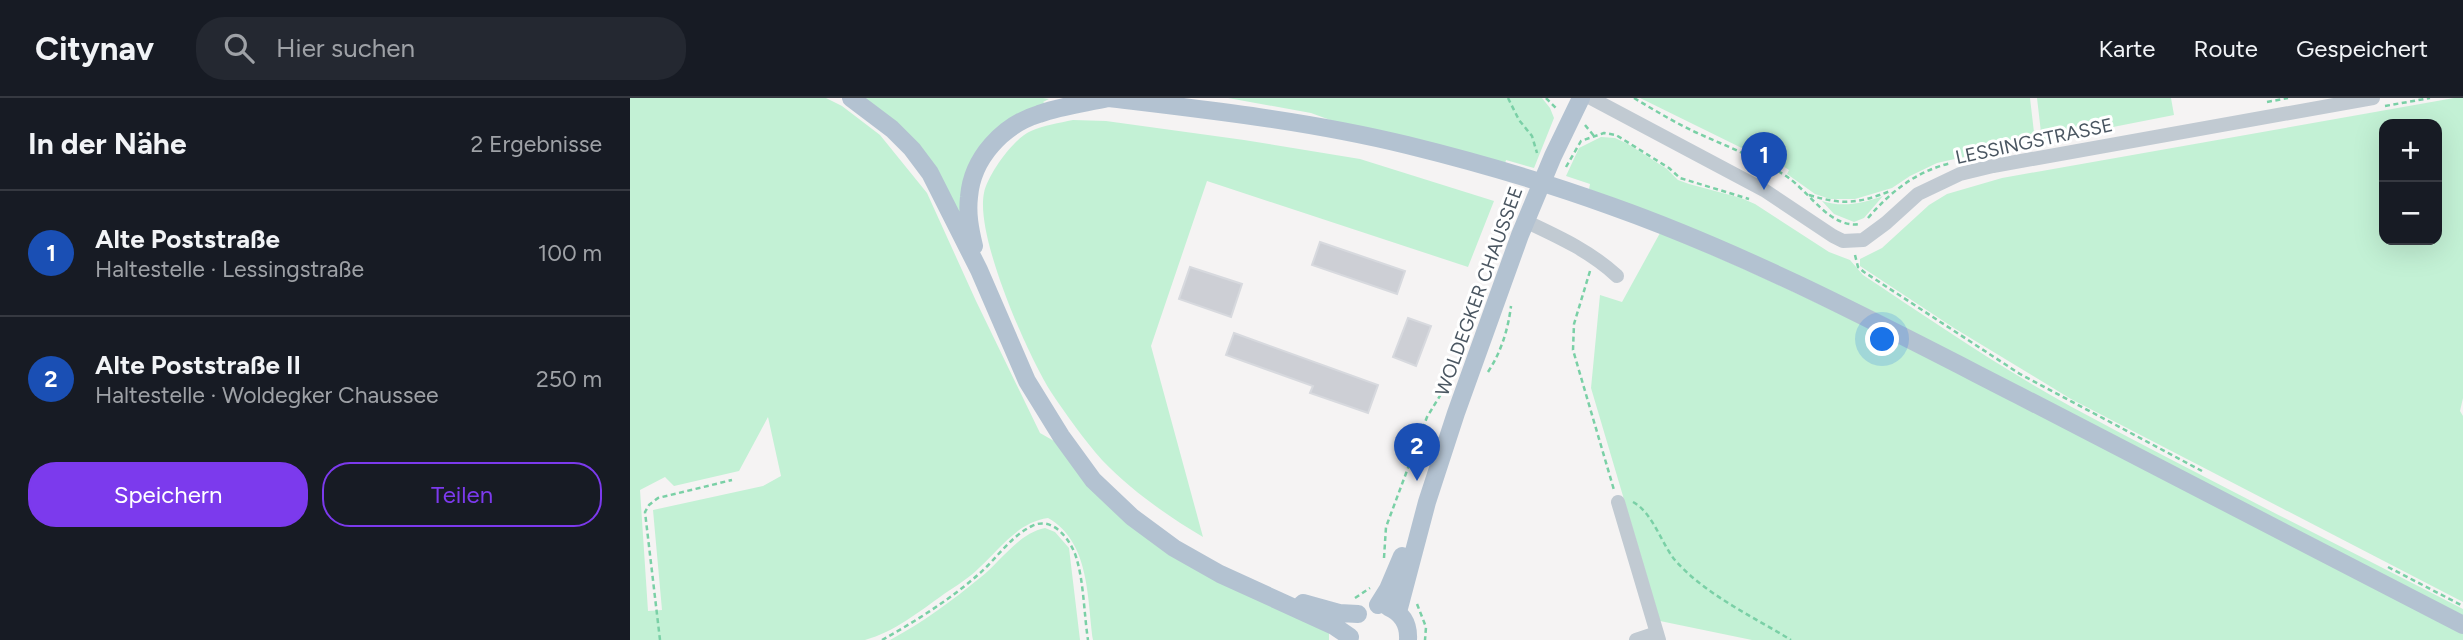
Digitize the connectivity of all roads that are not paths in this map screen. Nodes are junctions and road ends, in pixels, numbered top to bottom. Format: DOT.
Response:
graph roads {
  1 [pos="851,98"];
  2 [pos="1109,98"];
  3 [pos="1581,98"];
  4 [pos="1591,98"];
  5 [pos="2377,102"];
  6 [pos="1525,222"];
  7 [pos="979,270"];
  8 [pos="1617,276"];
  9 [pos="1427,502"];
  10 [pos="1618,502"];
  11 [pos="1252,588"];
  12 [pos="1378,605"];
  13 [pos="1398,612"];
  14 [pos="1358,614"];
  15 [pos="2463,625"];
  16 [pos="1658,636"];
  17 [pos="1350,638"];
  18 [pos="1408,640"];
  19 [pos="1636,640"];
  1 -- 7 [label="main road"];
  2 -- 7 [label="main road"];
  2 -- 15 [label="main road"];
  3 -- 6 [label="main road, WOLDEGKER CHAUSSEE"];
  4 -- 5 [label="street, LESSINGSTRASSE"];
  6 -- 8 [label="street"];
  6 -- 9 [label="main road, WOLDEGKER CHAUSSEE"];
  7 -- 11 [label="main road"];
  9 -- 12 [label="main road, WOLDEGKER CHAUSSEE"];
  9 -- 13 [label="main road, WOLDEGKER CHAUSSEE"];
  10 -- 16 [label="street"];
  11 -- 14 [label="main road"];
  11 -- 17 [label="main road"];
  12 -- 13 [label="main road"];
  12 -- 14 [label="main road"];
  13 -- 18 [label="main road"];
  14 -- 17 [label="main road"];
  16 -- 19 [label="street"];
}
